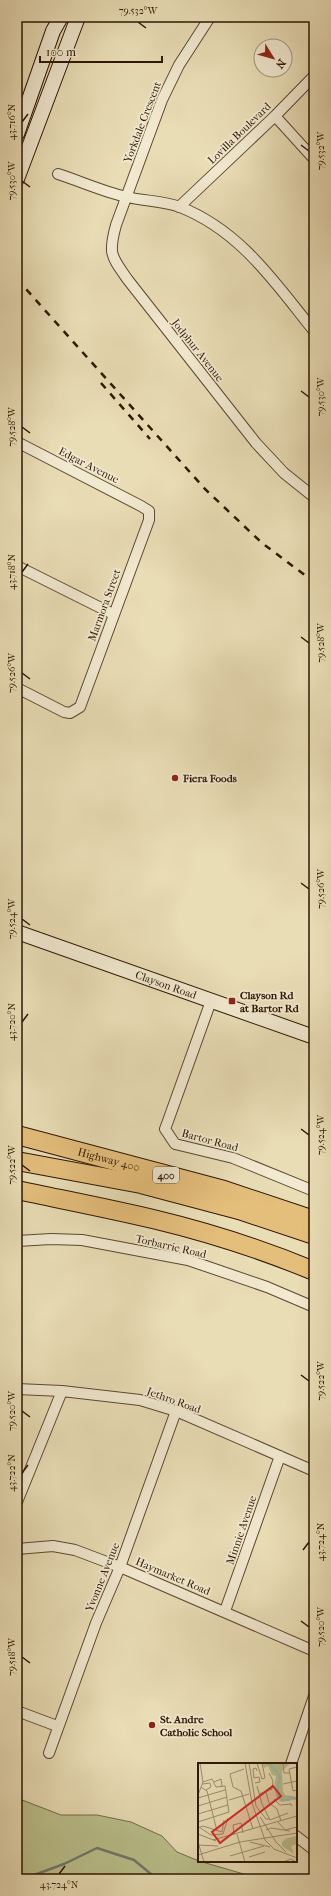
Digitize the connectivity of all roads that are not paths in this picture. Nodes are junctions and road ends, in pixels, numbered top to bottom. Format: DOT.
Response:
graph roads {
  1 [pos="57,17"];
  2 [pos="61,17"];
  3 [pos="210,17"];
  4 [pos="75,23"];
  5 [pos="53,31"];
  6 [pos="314,76"];
  7 [pos="275,116"];
  8 [pos="17,134"];
  9 [pos="314,159"];
  10 [pos="58,174"];
  11 [pos="17,179"];
  12 [pos="126,197"];
  13 [pos="179,207"];
  14 [pos="314,331"];
  15 [pos="17,442"];
  16 [pos="314,498"];
  17 [pos="149,511"];
  18 [pos="17,566"];
  19 [pos="113,614"];
  20 [pos="17,688"];
  21 [pos="17,932"];
  22 [pos="211,1001"];
  23 [pos="314,1037"];
  24 [pos="17,1135"];
  25 [pos="17,1160"];
  26 [pos="17,1190"];
  27 [pos="314,1191"];
  28 [pos="17,1198"];
  29 [pos="57,1199"];
  30 [pos="314,1220"];
  31 [pos="314,1235"];
  32 [pos="17,1241"];
  33 [pos="314,1271"];
  34 [pos="314,1307"];
  35 [pos="17,1389"];
  36 [pos="62,1391"];
  37 [pos="176,1411"];
  38 [pos="280,1456"];
  39 [pos="314,1471"];
  40 [pos="17,1502"];
  41 [pos="17,1548"];
  42 [pos="120,1567"];
  43 [pos="225,1611"];
  44 [pos="314,1651"];
  45 [pos="314,1696"];
  46 [pos="17,1711"];
  47 [pos="311,1713"];
  48 [pos="57,1726"];
  49 [pos="49,1753"];
  50 [pos="291,1763"];
  51 [pos="297,1837"];
  52 [pos="314,1850"];
  1 -- 5 [label="street"];
  2 -- 5 [label="street"];
  3 -- 12 [label="street, Yorkdale Crescent"];
  4 -- 11 [label="street"];
  5 -- 8 [label="street"];
  6 -- 7 [label="street, Lovilla Boulevard"];
  7 -- 9 [label="street"];
  7 -- 13 [label="street, Lovilla Boulevard"];
  10 -- 12 [label="street"];
  12 -- 13 [label="street"];
  12 -- 16 [label="street, Jodphur Avenue"];
  13 -- 14 [label="street"];
  15 -- 17 [label="street, Edgar Avenue"];
  17 -- 19 [label="street, Marmora Street"];
  18 -- 19 [label="street"];
  19 -- 20 [label="street, Marmora Street"];
  21 -- 22 [label="street, Clayson Road"];
  22 -- 23 [label="street, Clayson Road"];
  22 -- 27 [label="street, Bartor Road"];
  24 -- 30 [label="highway, Highway 400 / 400"];
  25 -- 31 [label="highway"];
  26 -- 29 [label="highway"];
  28 -- 29 [label="highway"];
  29 -- 33 [label="highway"];
  32 -- 34 [label="street, Torbarrie Road"];
  35 -- 36 [label="street, Jethro Road"];
  36 -- 37 [label="street, Jethro Road"];
  36 -- 40 [label="street"];
  37 -- 38 [label="street, Jethro Road"];
  37 -- 42 [label="street, Yvonne Avenue"];
  38 -- 39 [label="street, Jethro Road"];
  38 -- 43 [label="street, Minnie Avenue"];
  41 -- 42 [label="street, Haymarket Road"];
  42 -- 43 [label="street, Haymarket Road"];
  42 -- 48 [label="street, Yvonne Avenue"];
  43 -- 44 [label="street, Haymarket Road"];
  45 -- 47 [label="street"];
  46 -- 48 [label="street"];
  47 -- 50 [label="street"];
  48 -- 49 [label="street, Yvonne Avenue"];
  51 -- 52 [label="street"];
}
